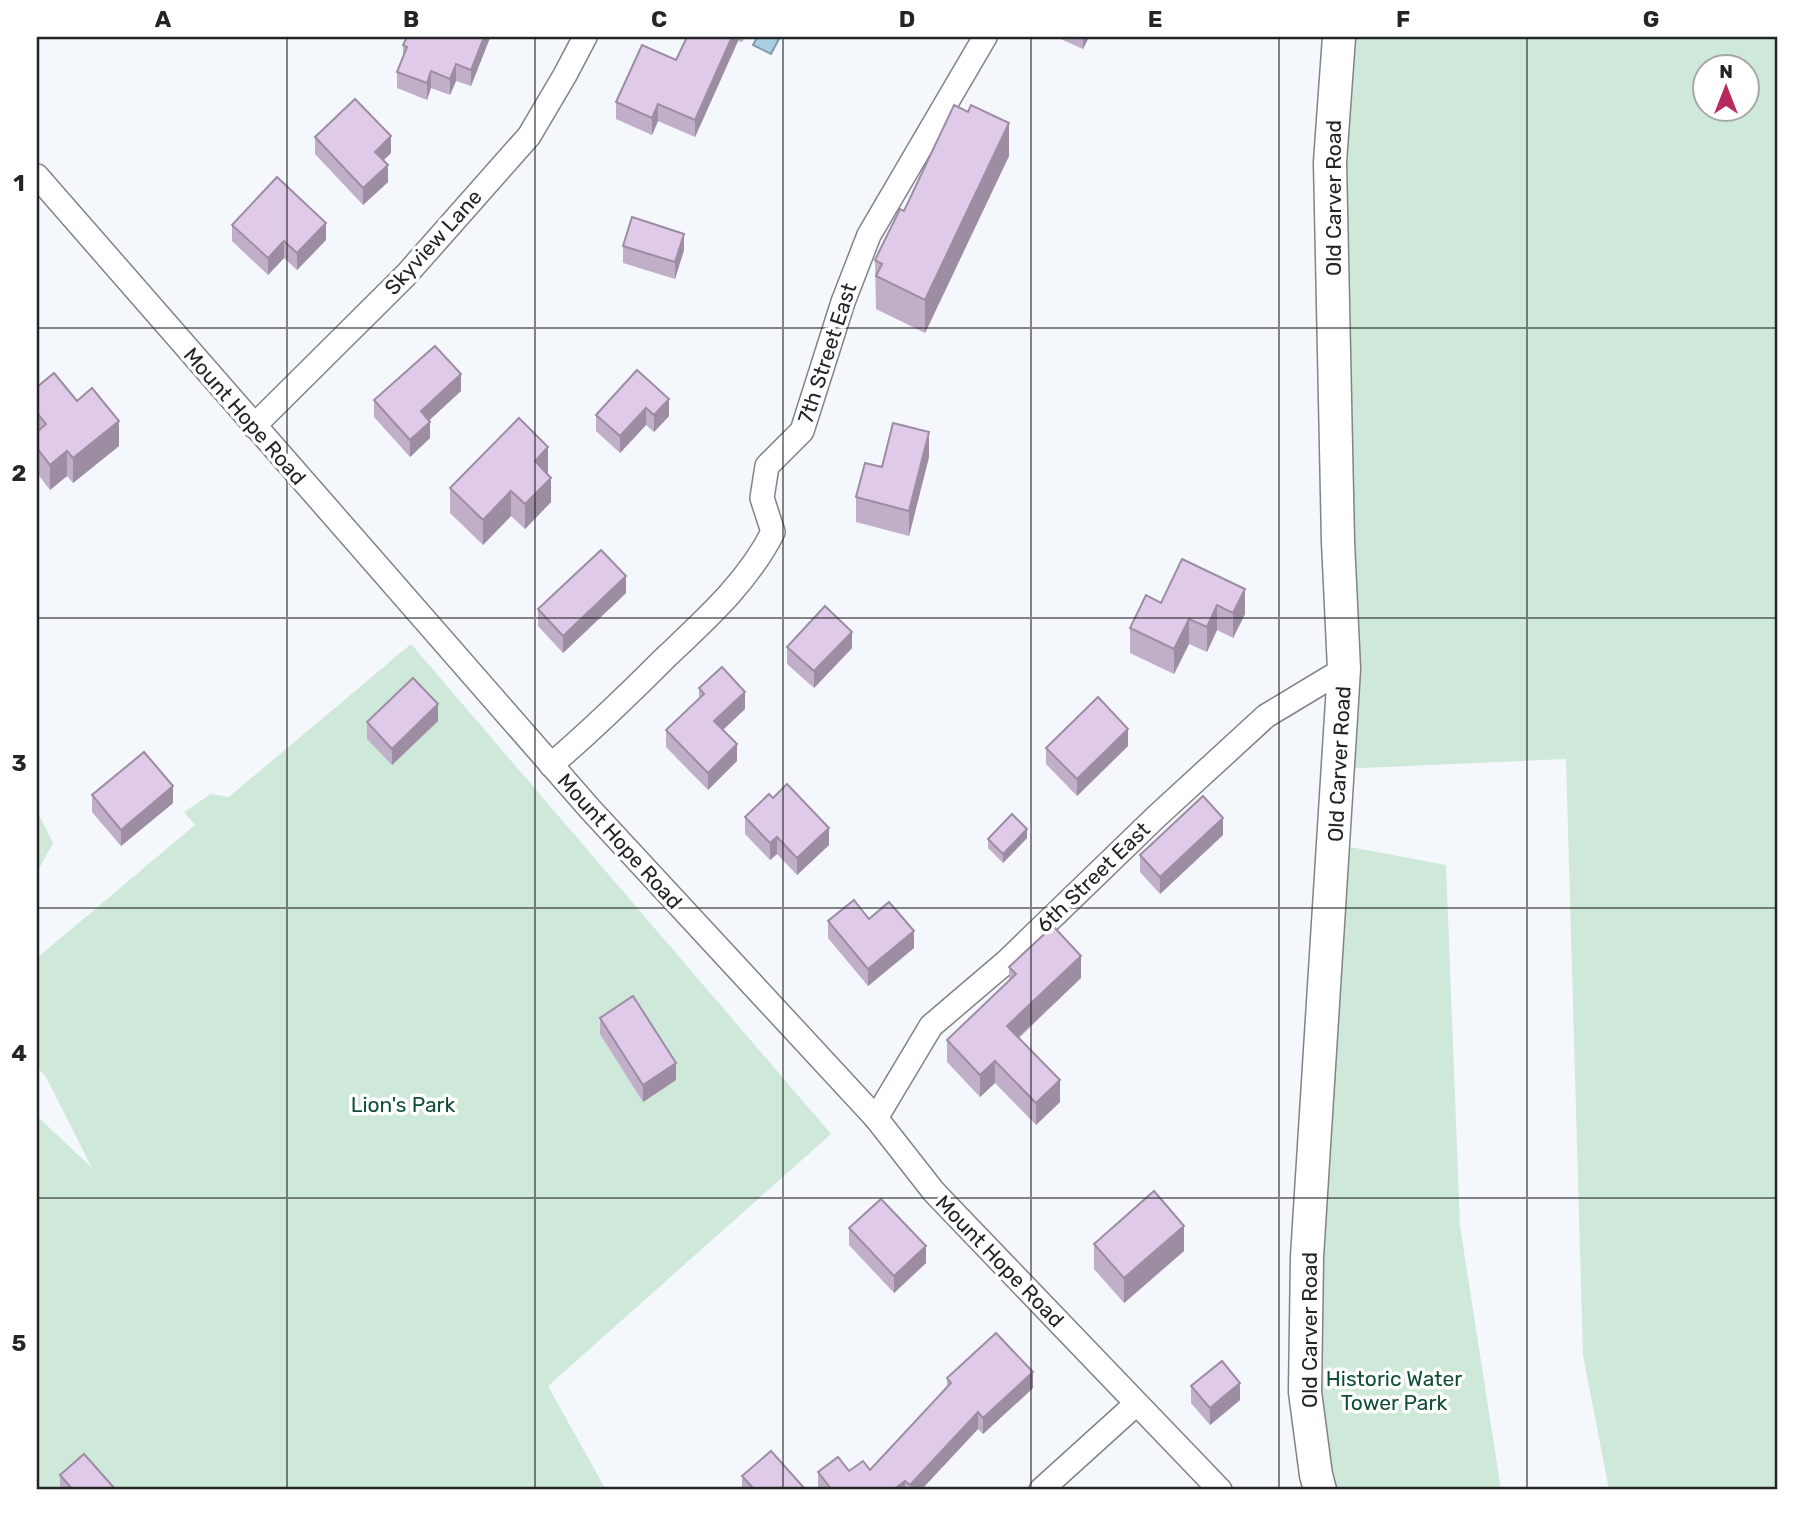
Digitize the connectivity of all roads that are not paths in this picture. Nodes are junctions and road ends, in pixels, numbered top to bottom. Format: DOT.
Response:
graph roads {
  1 [pos="584,37"];
  2 [pos="985,37"];
  3 [pos="1339,37"];
  4 [pos="37,176"];
  5 [pos="254,426"];
  6 [pos="1344,669"];
  7 [pos="551,765"];
  8 [pos="876,1118"];
  9 [pos="1136,1404"];
  10 [pos="1041,1490"];
  11 [pos="1220,1490"];
  12 [pos="1320,1490"];
  1 -- 5 [label="street, Skyview Lane"];
  2 -- 7 [label="street, 7th Street East"];
  3 -- 6 [label="street, Old Carver Road"];
  4 -- 5 [label="street, Mount Hope Road"];
  5 -- 7 [label="street, Mount Hope Road"];
  6 -- 8 [label="street, 6th Street East"];
  6 -- 12 [label="street, Old Carver Road"];
  7 -- 8 [label="street, Mount Hope Road"];
  8 -- 9 [label="street, Mount Hope Road"];
  9 -- 10 [label="street"];
  9 -- 11 [label="street, Mount Hope Road"];
}
